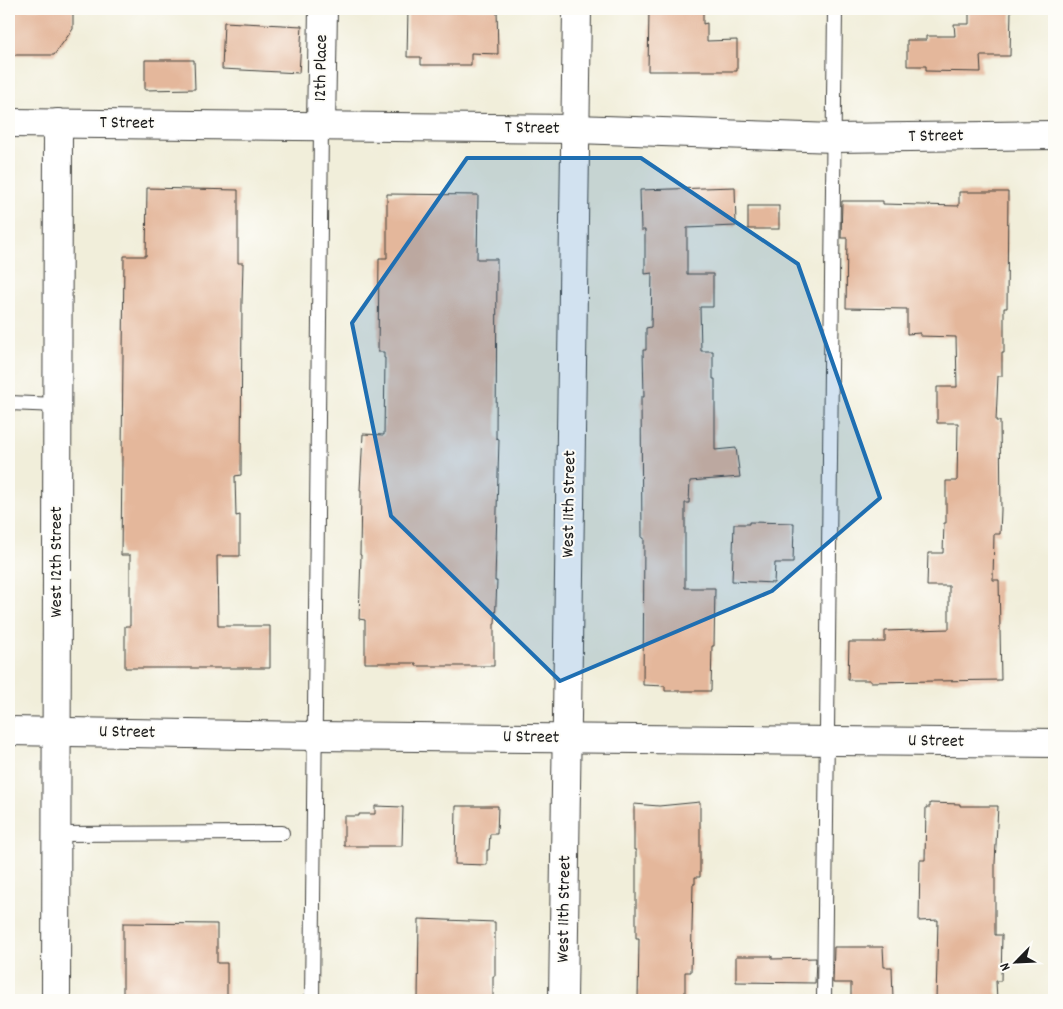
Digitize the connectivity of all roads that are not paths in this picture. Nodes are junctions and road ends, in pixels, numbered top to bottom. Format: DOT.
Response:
graph roads {
  1 [pos="323,9"];
  2 [pos="577,9"];
  3 [pos="835,9"];
  4 [pos="58,123"];
  5 [pos="9,124"];
  6 [pos="321,126"];
  7 [pos="576,129"];
  8 [pos="1054,135"];
  9 [pos="834,138"];
  10 [pos="9,403"];
  11 [pos="57,405"];
  12 [pos="9,731"];
  13 [pos="57,732"];
  14 [pos="315,736"];
  15 [pos="566,738"];
  16 [pos="827,741"];
  17 [pos="1054,743"];
  18 [pos="282,833"];
  19 [pos="56,834"];
  20 [pos="56,1000"];
  21 [pos="312,1000"];
  22 [pos="564,1000"];
  23 [pos="824,1000"];
  1 -- 6 [label="street, 12th Place"];
  2 -- 7 [label="street, West 11th Street"];
  3 -- 9 [label="lane"];
  4 -- 5 [label="street, T Street"];
  4 -- 6 [label="street, T Street"];
  4 -- 11 [label="street, West 12th Street"];
  6 -- 7 [label="street, T Street"];
  6 -- 14 [label="lane"];
  7 -- 9 [label="street, T Street"];
  7 -- 15 [label="street, West 11th Street"];
  8 -- 9 [label="street, T Street"];
  9 -- 16 [label="lane"];
  10 -- 11 [label="lane"];
  11 -- 13 [label="street, West 12th Street"];
  12 -- 13 [label="street, U Street"];
  13 -- 14 [label="street, U Street"];
  13 -- 19 [label="street, West 12th Street"];
  14 -- 15 [label="street, U Street"];
  14 -- 21 [label="lane"];
  15 -- 16 [label="street, U Street"];
  15 -- 22 [label="street, West 11th Street"];
  16 -- 17 [label="street, U Street"];
  16 -- 23 [label="lane"];
  18 -- 19 [label="lane"];
  19 -- 20 [label="street, West 12th Street"];
}
